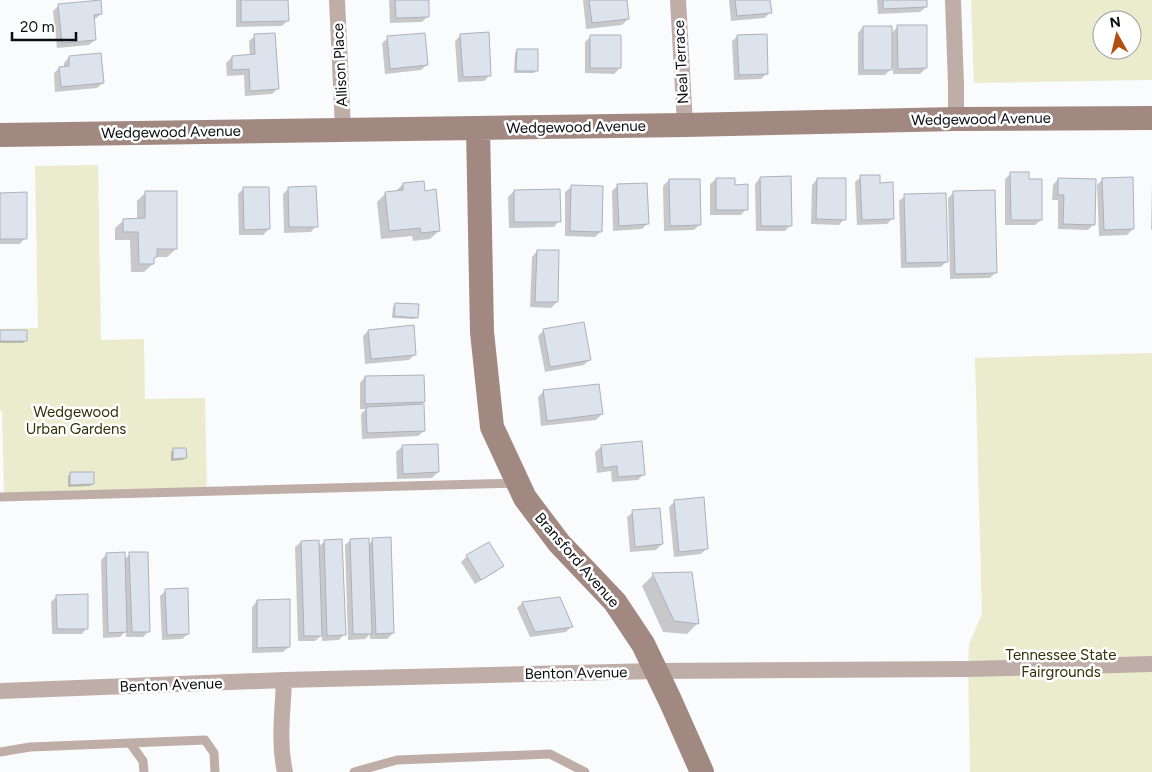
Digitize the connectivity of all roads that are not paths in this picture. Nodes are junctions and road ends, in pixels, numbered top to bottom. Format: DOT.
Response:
graph roads {
  1 [pos="337,0"];
  2 [pos="678,0"];
  3 [pos="953,0"];
  4 [pos="1152,118"];
  5 [pos="956,119"];
  6 [pos="685,125"];
  7 [pos="478,128"];
  8 [pos="343,129"];
  9 [pos="0,135"];
  10 [pos="518,483"];
  11 [pos="0,497"];
  12 [pos="1152,664"];
  13 [pos="656,671"];
  14 [pos="284,680"];
  15 [pos="0,692"];
  16 [pos="130,743"];
  17 [pos="0,752"];
  18 [pos="144,772"];
  19 [pos="215,772"];
  20 [pos="285,772"];
  21 [pos="354,772"];
  22 [pos="584,772"];
  23 [pos="702,772"];
  1 -- 8 [label="street, Allison Place"];
  2 -- 6 [label="street, Neal Terrace"];
  3 -- 5 [label="street"];
  4 -- 5 [label="main road, Wedgewood Avenue"];
  5 -- 6 [label="main road, Wedgewood Avenue"];
  6 -- 7 [label="main road, Wedgewood Avenue"];
  7 -- 8 [label="main road, Wedgewood Avenue"];
  7 -- 10 [label="main road, Bransford Avenue"];
  8 -- 9 [label="main road, Wedgewood Avenue"];
  10 -- 11 [label="lane"];
  10 -- 13 [label="main road, Bransford Avenue"];
  12 -- 13 [label="street, Benton Avenue"];
  13 -- 14 [label="street, Benton Avenue"];
  13 -- 23 [label="main road, Bransford Avenue"];
  14 -- 15 [label="street, Benton Avenue"];
  14 -- 20 [label="street"];
  16 -- 17 [label="lane"];
  16 -- 18 [label="lane"];
  16 -- 19 [label="lane"];
  21 -- 22 [label="lane"];
}
